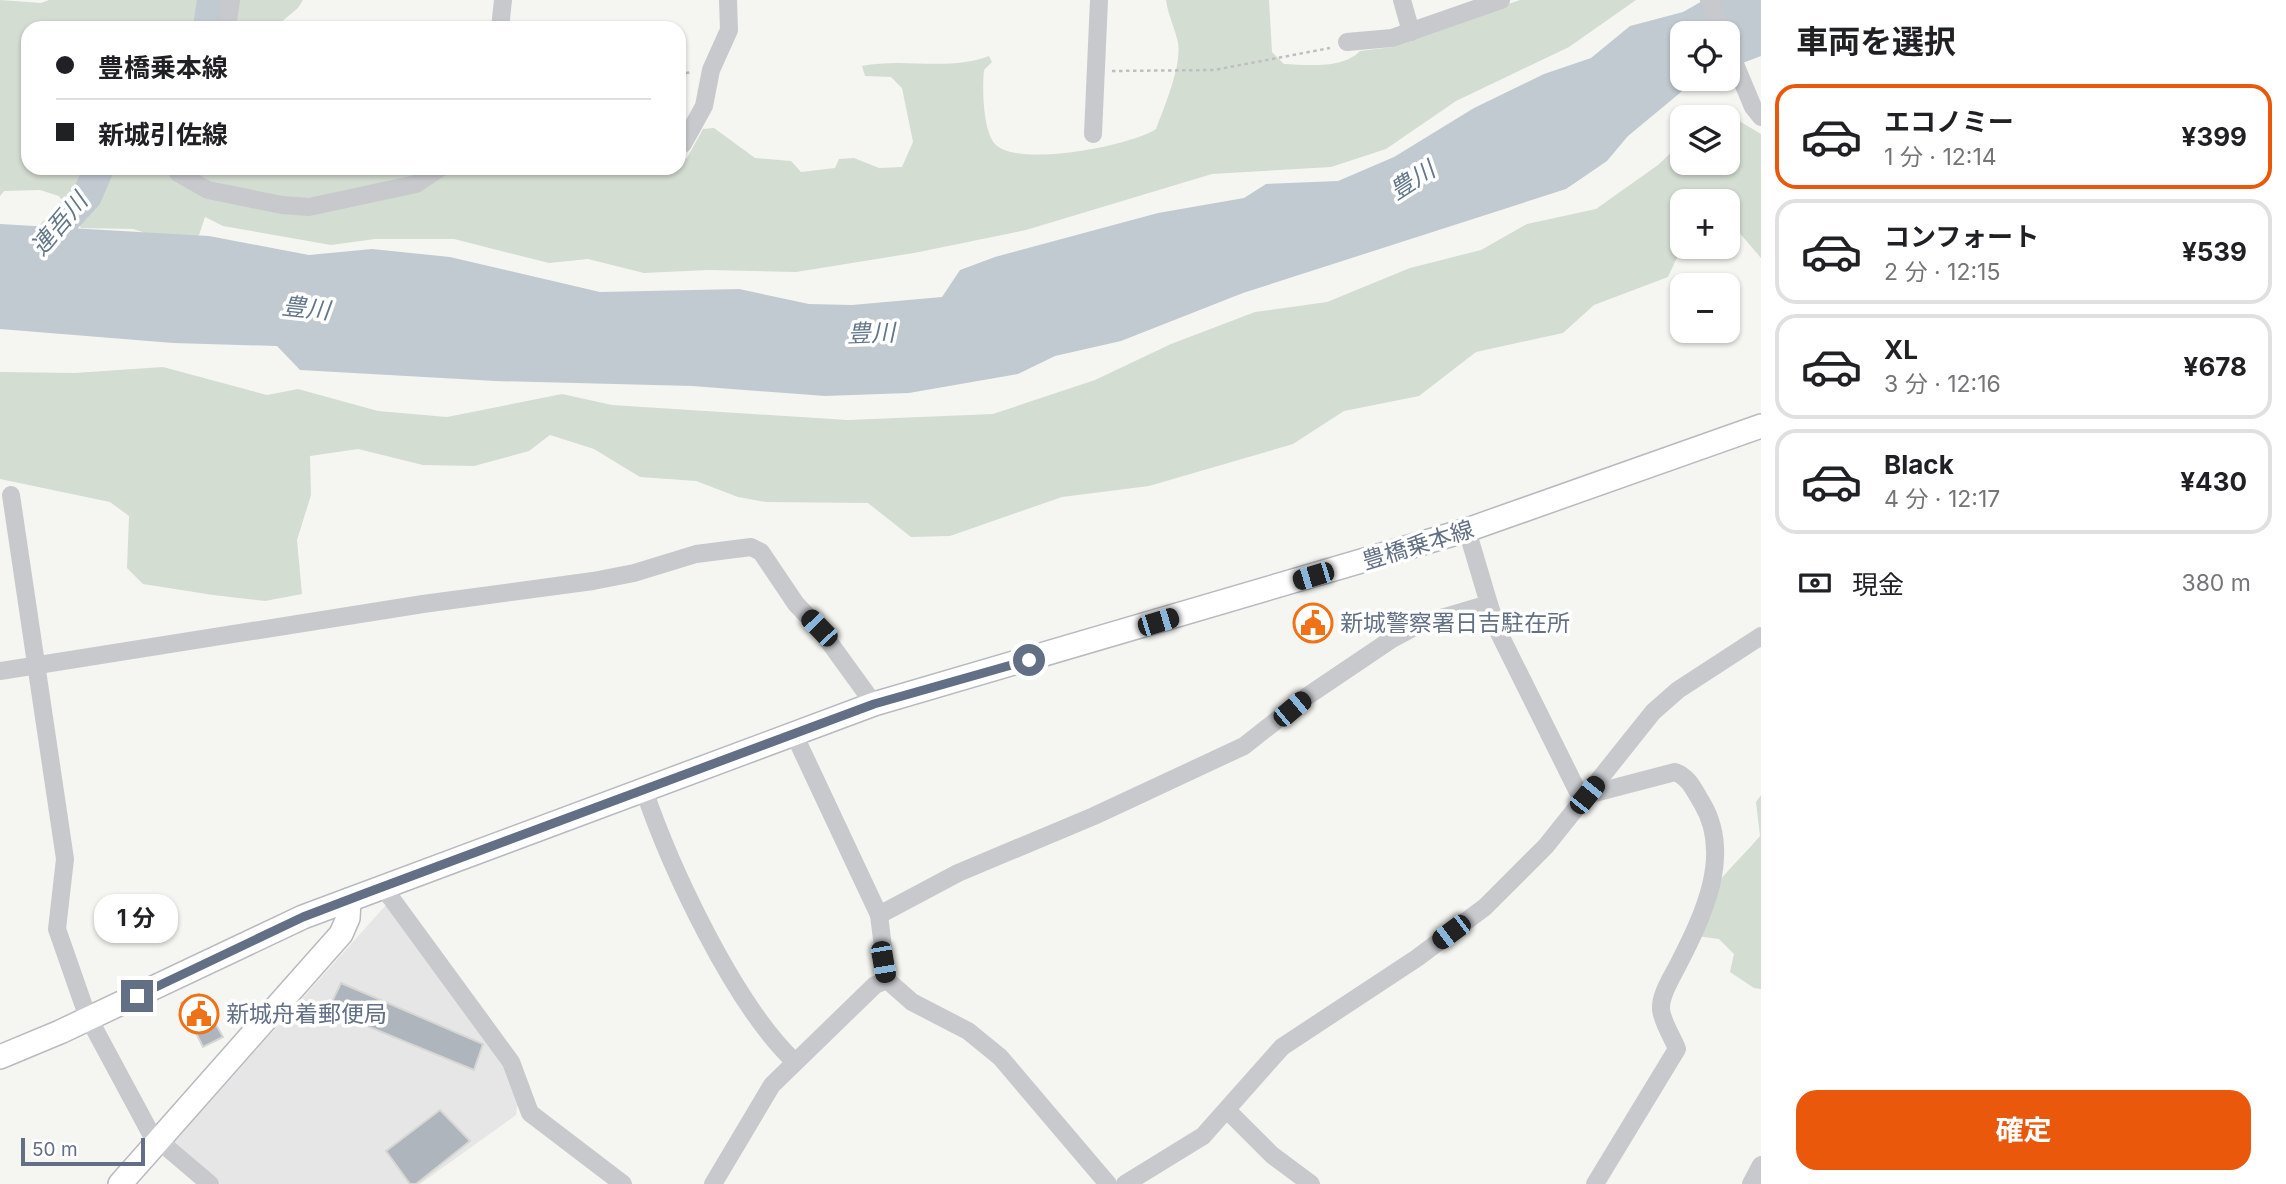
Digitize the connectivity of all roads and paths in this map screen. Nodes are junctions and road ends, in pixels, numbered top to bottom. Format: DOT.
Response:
graph roads {
  1 [pos="231,0"];
  2 [pos="503,0"];
  3 [pos="728,0"];
  4 [pos="1098,0"];
  5 [pos="1402,0"];
  6 [pos="1501,0"];
  7 [pos="1709,0"];
  8 [pos="228,21"];
  9 [pos="501,21"];
  10 [pos="1717,21"];
  11 [pos="1411,32"];
  12 [pos="1347,42"];
  13 [pos="1094,71"];
  14 [pos="1740,75"];
  15 [pos="1757,112"];
  16 [pos="1094,134"];
  17 [pos="686,139"];
  18 [pos="182,175"];
  19 [pos="430,175"];
  20 [pos="1761,426"];
  21 [pos="11,495"];
  22 [pos="1467,530"];
  23 [pos="1489,604"];
  24 [pos="1761,636"];
  25 [pos="35,665"];
  26 [pos="0,671"];
  27 [pos="874,704"];
  28 [pos="794,734"];
  29 [pos="644,790"];
  30 [pos="1587,795"];
  31 [pos="383,887"];
  32 [pos="349,900"];
  33 [pos="879,915"];
  34 [pos="887,980"];
  35 [pos="89,1018"];
  36 [pos="0,1057"];
  37 [pos="794,1061"];
  38 [pos="1227,1110"];
  39 [pos="158,1142"];
  40 [pos="1761,1165"];
  41 [pos="120,1184"];
  42 [pos="210,1184"];
  43 [pos="623,1184"];
  44 [pos="713,1184"];
  45 [pos="1108,1184"];
  46 [pos="1125,1184"];
  47 [pos="1311,1184"];
  48 [pos="1595,1184"];
  49 [pos="1751,1184"];
  1 -- 8 [label="street"];
  2 -- 9 [label="street"];
  3 -- 17 [label="street"];
  4 -- 13 [label="street"];
  5 -- 11 [label="street"];
  6 -- 11 [label="street"];
  7 -- 10 [label="street"];
  11 -- 12 [label="street"];
  12 -- 13 [label="path"];
  13 -- 16 [label="street"];
  14 -- 15 [label="street"];
  18 -- 19 [label="street"];
  20 -- 22 [label="main road, 豊橋乗本線"];
  21 -- 25 [label="street"];
  22 -- 23 [label="street"];
  22 -- 27 [label="main road, 豊橋乗本線"];
  23 -- 30 [label="street"];
  23 -- 33 [label="street"];
  24 -- 30 [label="street"];
  25 -- 26 [label="street"];
  25 -- 27 [label="street"];
  25 -- 35 [label="street"];
  27 -- 28 [label="main road, 豊橋乗本線"];
  28 -- 29 [label="main road, 豊橋乗本線"];
  28 -- 33 [label="street"];
  29 -- 31 [label="main road, 豊橋乗本線"];
  29 -- 37 [label="street"];
  30 -- 38 [label="street"];
  30 -- 48 [label="street"];
  31 -- 32 [label="main road, 豊橋乗本線"];
  31 -- 43 [label="street"];
  32 -- 35 [label="main road, 豊橋乗本線"];
  32 -- 39 [label="main road"];
  33 -- 34 [label="street"];
  34 -- 37 [label="street"];
  34 -- 45 [label="street"];
  35 -- 36 [label="main road, 豊橋乗本線"];
  35 -- 39 [label="street"];
  37 -- 44 [label="street"];
  38 -- 46 [label="street"];
  38 -- 47 [label="street"];
  39 -- 41 [label="main road"];
  39 -- 42 [label="street"];
  40 -- 49 [label="street"];
}
